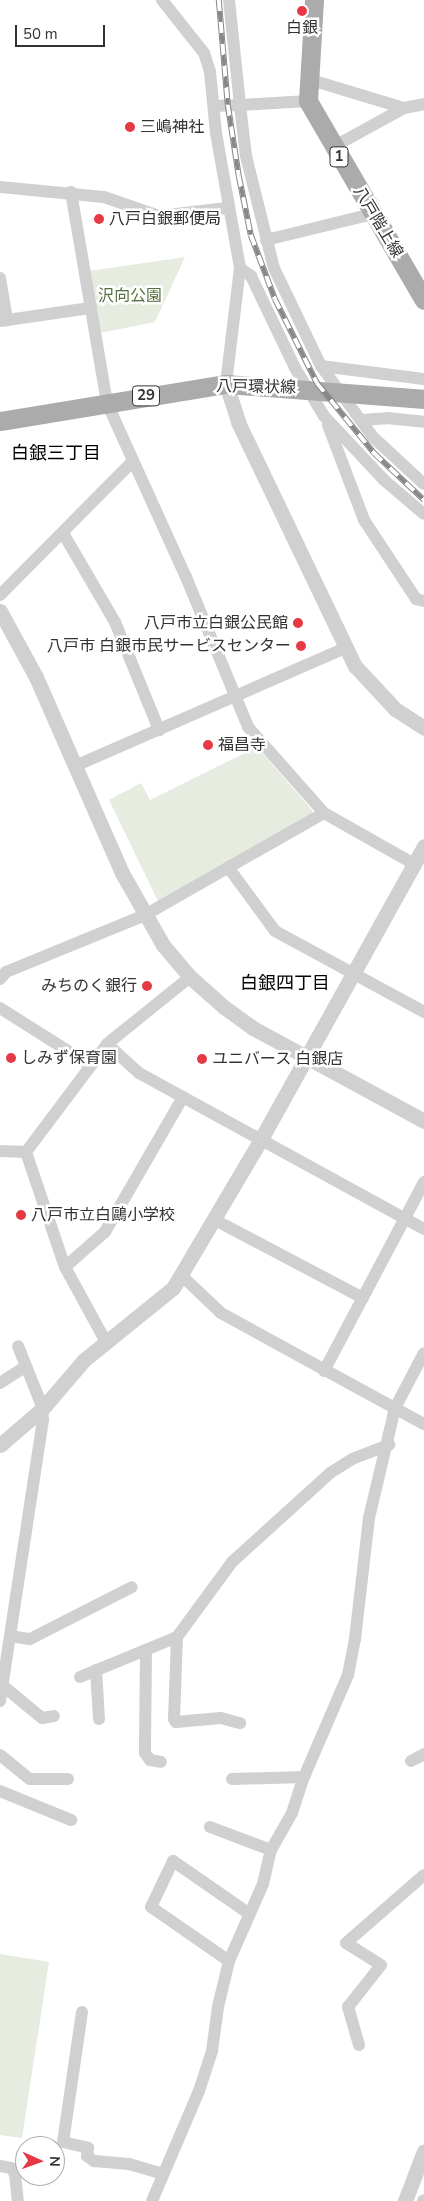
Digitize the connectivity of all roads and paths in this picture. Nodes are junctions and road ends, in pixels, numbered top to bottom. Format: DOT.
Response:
graph roads {
  1 [pos="162,0"];
  2 [pos="229,0"];
  3 [pos="314,0"];
  4 [pos="308,79"];
  5 [pos="308,101"];
  6 [pos="424,104"];
  7 [pos="240,105"];
  8 [pos="214,106"];
  9 [pos="404,108"];
  10 [pos="333,147"];
  11 [pos="0,187"];
  12 [pos="71,192"];
  13 [pos="227,208"];
  14 [pos="373,214"];
  15 [pos="266,240"];
  16 [pos="240,268"];
  17 [pos="0,278"];
  18 [pos="424,300"];
  19 [pos="90,308"];
  20 [pos="3,320"];
  21 [pos="320,366"];
  22 [pos="424,379"];
  23 [pos="226,384"];
  24 [pos="424,399"];
  25 [pos="107,403"];
  26 [pos="324,416"];
  27 [pos="0,420"];
  28 [pos="360,420"];
  29 [pos="424,422"];
  30 [pos="132,462"];
  31 [pos="424,484"];
  32 [pos="424,514"];
  33 [pos="63,533"];
  34 [pos="0,596"];
  35 [pos="424,601"];
  36 [pos="0,611"];
  37 [pos="345,648"];
  38 [pos="234,697"];
  39 [pos="424,728"];
  40 [pos="159,730"];
  41 [pos="75,766"];
  42 [pos="324,813"];
  43 [pos="424,846"];
  44 [pos="414,864"];
  45 [pos="228,867"];
  46 [pos="145,915"];
  47 [pos="2,973"];
  48 [pos="353,974"];
  49 [pos="190,977"];
  50 [pos="0,1008"];
  51 [pos="424,1012"];
  52 [pos="107,1044"];
  53 [pos="307,1058"];
  54 [pos="90,1066"];
  55 [pos="183,1097"];
  56 [pos="424,1121"];
  57 [pos="261,1139"];
  58 [pos="0,1151"];
  59 [pos="26,1152"];
  60 [pos="424,1182"];
  61 [pos="404,1219"];
  62 [pos="215,1220"];
  63 [pos="424,1229"];
  64 [pos="65,1267"];
  65 [pos="181,1275"];
  66 [pos="362,1298"];
  67 [pos="106,1342"];
  68 [pos="18,1346"];
  69 [pos="424,1353"];
  70 [pos="25,1367"];
  71 [pos="324,1371"];
  72 [pos="0,1383"];
  73 [pos="395,1408"];
  74 [pos="42,1409"];
  75 [pos="424,1424"];
  76 [pos="0,1445"];
  77 [pos="388,1445"];
  78 [pos="132,1587"];
  79 [pos="10,1636"];
  80 [pos="177,1637"];
  81 [pos="146,1650"];
  82 [pos="96,1670"];
  83 [pos="80,1676"];
  84 [pos="2,1685"];
  85 [pos="0,1701"];
  86 [pos="54,1716"];
  87 [pos="99,1719"];
  88 [pos="240,1723"];
  89 [pos="424,1754"];
  90 [pos="0,1755"];
  91 [pos="411,1761"];
  92 [pos="161,1762"];
  93 [pos="304,1777"];
  94 [pos="68,1779"];
  95 [pos="232,1779"];
  96 [pos="0,1791"];
  97 [pos="71,1820"];
  98 [pos="210,1827"];
  99 [pos="271,1850"];
  100 [pos="424,1875"];
  101 [pos="248,1913"];
  102 [pos="229,1961"];
  103 [pos="82,2012"];
  104 [pos="359,2045"];
  105 [pos="424,2152"];
  106 [pos="0,2166"];
  107 [pos="163,2174"];
  108 [pos="18,2201"];
  109 [pos="152,2201"];
  110 [pos="405,2201"];
  1 -- 8 [label="street"];
  2 -- 7 [label="street"];
  3 -- 4 [label="main road, 八戸階上線 / 1"];
  4 -- 5 [label="main road, 八戸階上線 / 1"];
  4 -- 9 [label="street"];
  5 -- 7 [label="street"];
  5 -- 10 [label="main road, 八戸階上線 / 1"];
  6 -- 9 [label="street"];
  7 -- 8 [label="street"];
  7 -- 15 [label="street"];
  8 -- 13 [label="street"];
  9 -- 10 [label="street"];
  10 -- 14 [label="main road, 八戸階上線 / 1"];
  11 -- 12 [label="street"];
  12 -- 13 [label="street"];
  12 -- 19 [label="street"];
  13 -- 16 [label="street"];
  14 -- 15 [label="street"];
  14 -- 18 [label="main road, 八戸階上線 / 1"];
  15 -- 21 [label="street"];
  16 -- 23 [label="street"];
  16 -- 26 [label="street"];
  17 -- 20 [label="street"];
  19 -- 20 [label="street"];
  19 -- 25 [label="street"];
  21 -- 22 [label="street"];
  21 -- 28 [label="street"];
  23 -- 24 [label="main road, 八戸環状線 / 29"];
  23 -- 25 [label="main road, 八戸環状線 / 29"];
  23 -- 37 [label="street"];
  25 -- 27 [label="main road, 八戸環状線 / 29"];
  25 -- 30 [label="street"];
  26 -- 32 [label="street"];
  26 -- 35 [label="street"];
  28 -- 29 [label="street"];
  28 -- 31 [label="street"];
  30 -- 33 [label="street"];
  30 -- 38 [label="street"];
  33 -- 34 [label="street"];
  33 -- 40 [label="street"];
  36 -- 41 [label="street"];
  37 -- 38 [label="street"];
  37 -- 39 [label="street"];
  38 -- 40 [label="street"];
  38 -- 42 [label="street"];
  40 -- 41 [label="street"];
  41 -- 46 [label="street"];
  42 -- 44 [label="street"];
  42 -- 45 [label="street"];
  43 -- 44 [label="street"];
  44 -- 48 [label="street"];
  45 -- 46 [label="street"];
  45 -- 48 [label="street"];
  46 -- 47 [label="street"];
  46 -- 49 [label="street"];
  48 -- 51 [label="street"];
  48 -- 53 [label="street"];
  49 -- 52 [label="street"];
  49 -- 53 [label="street"];
  50 -- 54 [label="street"];
  52 -- 54 [label="street"];
  52 -- 55 [label="street"];
  53 -- 56 [label="street"];
  53 -- 57 [label="street"];
  54 -- 59 [label="street"];
  55 -- 57 [label="street"];
  55 -- 64 [label="street"];
  57 -- 61 [label="street"];
  57 -- 62 [label="street"];
  58 -- 59 [label="street"];
  59 -- 64 [label="street"];
  60 -- 61 [label="street"];
  61 -- 63 [label="street"];
  61 -- 66 [label="street"];
  62 -- 65 [label="street"];
  62 -- 66 [label="street"];
  64 -- 67 [label="street"];
  65 -- 67 [label="street"];
  65 -- 71 [label="street"];
  66 -- 71 [label="street"];
  67 -- 74 [label="street"];
  68 -- 70 [label="street"];
  69 -- 73 [label="street"];
  70 -- 72 [label="street"];
  70 -- 74 [label="street"];
  71 -- 73 [label="street"];
  73 -- 75 [label="street"];
  73 -- 77 [label="street"];
  74 -- 76 [label="street"];
  74 -- 79 [label="street"];
  77 -- 80 [label="street"];
  77 -- 93 [label="street"];
  78 -- 79 [label="street"];
  79 -- 84 [label="street"];
  80 -- 81 [label="street"];
  80 -- 88 [label="street"];
  81 -- 82 [label="street"];
  81 -- 92 [label="street"];
  82 -- 83 [label="street"];
  82 -- 87 [label="street"];
  84 -- 85 [label="street"];
  84 -- 86 [label="street"];
  89 -- 91 [label="street"];
  90 -- 94 [label="street"];
  93 -- 95 [label="street"];
  93 -- 99 [label="street"];
  96 -- 97 [label="street"];
  98 -- 99 [label="street"];
  99 -- 101 [label="street"];
  100 -- 104 [label="street"];
  101 -- 102 [label="street"];
  101 -- 102 [label="street"];
  102 -- 107 [label="street"];
  103 -- 107 [label="street"];
  105 -- 110 [label="street"];
  106 -- 108 [label="street"];
  107 -- 109 [label="street"];
}
